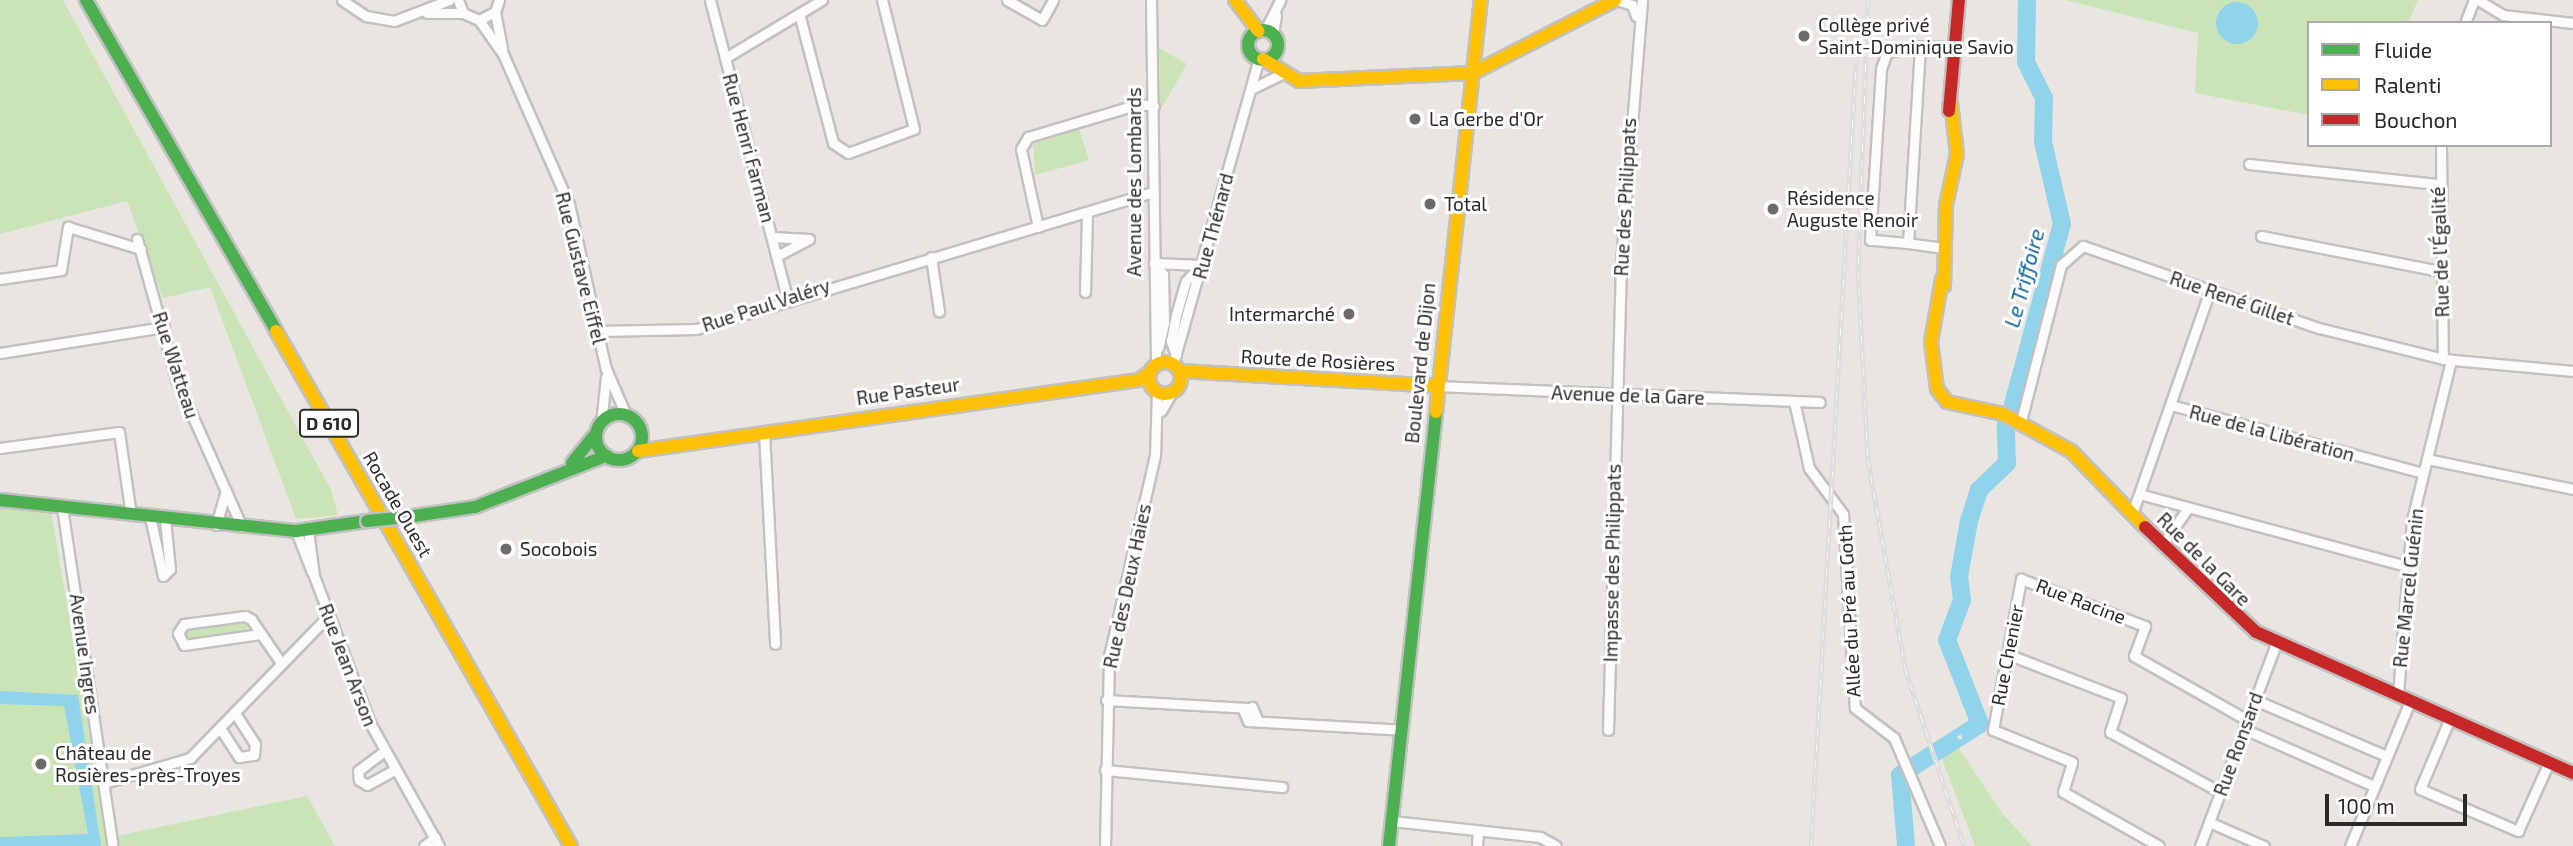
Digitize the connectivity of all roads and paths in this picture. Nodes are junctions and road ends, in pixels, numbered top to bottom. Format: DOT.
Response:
graph roads {
  1 [pos="86,0"];
  2 [pos="342,0"];
  3 [pos="449,0"];
  4 [pos="458,0"];
  5 [pos="499,0"];
  6 [pos="710,0"];
  7 [pos="822,0"];
  8 [pos="882,0"];
  9 [pos="1007,0"];
  10 [pos="1053,0"];
  11 [pos="1151,0"];
  12 [pos="1235,0"];
  13 [pos="1280,0"];
  14 [pos="1481,0"];
  15 [pos="1642,0"];
  16 [pos="1959,0"];
  17 [pos="2476,0"];
  18 [pos="1618,1"];
  19 [pos="495,12"];
  20 [pos="425,13"];
  21 [pos="463,13"];
  22 [pos="1274,13"];
  23 [pos="1636,16"];
  24 [pos="800,17"];
  25 [pos="479,20"];
  26 [pos="1248,21"];
  27 [pos="2466,21"];
  28 [pos="2573,23"];
  29 [pos="1261,33"];
  30 [pos="1920,46"];
  31 [pos="1954,47"];
  32 [pos="503,54"];
  33 [pos="1265,57"];
  34 [pos="725,58"];
  35 [pos="1473,73"];
  36 [pos="1286,76"];
  37 [pos="1253,88"];
  38 [pos="1154,106"];
  39 [pos="2441,147"];
  40 [pos="2249,164"];
  41 [pos="2437,184"];
  42 [pos="1154,192"];
  43 [pos="1087,213"];
  44 [pos="1038,227"];
  45 [pos="2261,236"];
  46 [pos="772,237"];
  47 [pos="137,239"];
  48 [pos="1908,243"];
  49 [pos="1944,248"];
  50 [pos="141,249"];
  51 [pos="777,256"];
  52 [pos="931,257"];
  53 [pos="1154,263"];
  54 [pos="1201,265"];
  55 [pos="2440,271"];
  56 [pos="0,279"];
  57 [pos="2210,290"];
  58 [pos="1085,292"];
  59 [pos="787,297"];
  60 [pos="939,311"];
  61 [pos="164,327"];
  62 [pos="598,331"];
  63 [pos="0,353"];
  64 [pos="2447,360"];
  65 [pos="606,369"];
  66 [pos="2573,371"];
  67 [pos="1176,373"];
  68 [pos="1152,375"];
  69 [pos="1436,386"];
  70 [pos="1616,395"];
  71 [pos="1794,401"];
  72 [pos="1821,402"];
  73 [pos="2171,405"];
  74 [pos="1161,411"];
  75 [pos="626,415"];
  76 [pos="2021,421"];
  77 [pos="598,428"];
  78 [pos="640,428"];
  79 [pos="764,432"];
  80 [pos="683,443"];
  81 [pos="0,448"];
  82 [pos="638,451"];
  83 [pos="606,456"];
  84 [pos="2427,459"];
  85 [pos="569,466"];
  86 [pos="2423,473"];
  87 [pos="225,488"];
  88 [pos="2573,489"];
  89 [pos="2143,495"];
  90 [pos="0,500"];
  91 [pos="62,507"];
  92 [pos="2188,508"];
  93 [pos="2132,514"];
  94 [pos="131,515"];
  95 [pos="150,517"];
  96 [pos="165,519"];
  97 [pos="216,525"];
  98 [pos="243,527"];
  99 [pos="302,531"];
  100 [pos="2162,545"];
  101 [pos="2409,567"];
  102 [pos="2021,579"];
  103 [pos="328,616"];
  104 [pos="260,634"];
  105 [pos="2277,641"];
  106 [pos="775,644"];
  107 [pos="2007,654"];
  108 [pos="279,660"];
  109 [pos="2398,694"];
  110 [pos="2411,699"];
  111 [pos="1106,700"];
  112 [pos="2255,700"];
  113 [pos="234,712"];
  114 [pos="2451,719"];
  115 [pos="2245,725"];
  116 [pos="220,727"];
  117 [pos="1402,730"];
  118 [pos="1608,730"];
  119 [pos="383,752"];
  120 [pos="2386,756"];
  121 [pos="2549,762"];
  122 [pos="394,770"];
  123 [pos="1105,770"];
  124 [pos="2573,773"];
  125 [pos="104,783"];
  126 [pos="2374,786"];
  127 [pos="1282,787"];
  128 [pos="2220,792"];
  129 [pos="1392,821"];
  130 [pos="2209,822"];
  131 [pos="1478,831"];
  132 [pos="437,842"];
  133 [pos="112,843"];
  134 [pos="424,846"];
  135 [pos="571,846"];
  136 [pos="1105,846"];
  137 [pos="1389,846"];
  138 [pos="1476,846"];
  139 [pos="1556,846"];
  140 [pos="1940,846"];
  141 [pos="2159,846"];
  142 [pos="2200,846"];
  143 [pos="2264,846"];
  144 [pos="2350,846"];
  1 -- 135 [label="street, Rocade Ouest / D 610"];
  2 -- 20 [label="street"];
  3 -- 20 [label="street"];
  4 -- 21 [label="street"];
  5 -- 19 [label="street"];
  6 -- 34 [label="street, Rue Henri Farman"];
  7 -- 24 [label="street"];
  8 -- 24 [label="street"];
  9 -- 10 [label="street"];
  11 -- 38 [label="street, Avenue des Lombards"];
  12 -- 26 [label="street"];
  13 -- 22 [label="street"];
  14 -- 35 [label="street, Boulevard de Dijon"];
  15 -- 23 [label="street, Rue des Philippats"];
  16 -- 31 [label="street"];
  17 -- 27 [label="street"];
  17 -- 28 [label="street"];
  18 -- 23 [label="street"];
  18 -- 35 [label="street"];
  19 -- 25 [label="street"];
  19 -- 32 [label="street, Rue Gustave Eiffel"];
  20 -- 21 [label="street"];
  21 -- 25 [label="street"];
  22 -- 26 [label="street"];
  22 -- 29 [label="street"];
  23 -- 70 [label="street, Rue des Philippats"];
  24 -- 34 [label="street"];
  25 -- 32 [label="street, Rue Gustave Eiffel"];
  26 -- 29 [label="street"];
  29 -- 33 [label="street"];
  29 -- 33 [label="street"];
  30 -- 31 [label="street"];
  30 -- 48 [label="street"];
  30 -- 48 [label="street"];
  31 -- 49 [label="street"];
  32 -- 62 [label="street, Rue Gustave Eiffel"];
  33 -- 36 [label="street"];
  33 -- 37 [label="street, Rue Thénard"];
  34 -- 46 [label="street, Rue Henri Farman"];
  35 -- 36 [label="street"];
  35 -- 69 [label="street, Boulevard de Dijon"];
  36 -- 37 [label="street"];
  37 -- 54 [label="street, Rue Thénard"];
  38 -- 42 [label="street, Avenue des Lombards"];
  38 -- 44 [label="street"];
  39 -- 41 [label="street, Rue de l'Égalité"];
  40 -- 41 [label="street"];
  41 -- 55 [label="street, Rue de l'Égalité"];
  42 -- 43 [label="street, Rue Paul Valéry"];
  42 -- 53 [label="street, Avenue des Lombards"];
  43 -- 44 [label="street, Rue Paul Valéry"];
  43 -- 58 [label="street"];
  44 -- 52 [label="street, Rue Paul Valéry"];
  45 -- 55 [label="street"];
  46 -- 51 [label="street, Rue Henri Farman"];
  46 -- 51 [label="street"];
  47 -- 50 [label="street, Rue Watteau"];
  48 -- 49 [label="street"];
  49 -- 76 [label="street, Rue de la Gare"];
  50 -- 56 [label="street"];
  50 -- 61 [label="street, Rue Watteau"];
  51 -- 59 [label="street, Rue Henri Farman"];
  52 -- 59 [label="street, Rue Paul Valéry"];
  52 -- 60 [label="street"];
  53 -- 54 [label="street"];
  53 -- 68 [label="street, Avenue des Lombards"];
  54 -- 67 [label="street, Rue Thénard"];
  55 -- 64 [label="street, Rue de l'Égalité"];
  57 -- 64 [label="street, Rue René Gillet"];
  57 -- 73 [label="street"];
  57 -- 76 [label="street, Rue René Gillet"];
  59 -- 62 [label="street, Rue Paul Valéry"];
  61 -- 63 [label="street"];
  61 -- 87 [label="street, Rue Watteau"];
  62 -- 65 [label="street, Rue Gustave Eiffel"];
  64 -- 66 [label="street, Rue René Gillet"];
  64 -- 84 [label="street, Rue Marcel Guénin"];
  65 -- 75 [label="street, Rue Gustave Eiffel"];
  65 -- 77 [label="street, Rue Gustave Eiffel"];
  67 -- 68 [label="street"];
  67 -- 68 [label="street"];
  67 -- 69 [label="street, Route de Rosières"];
  67 -- 74 [label="street, Rue des Deux Haies"];
  68 -- 74 [label="street, Rue des Deux Haies"];
  68 -- 79 [label="street, Rue Pasteur"];
  69 -- 70 [label="street, Avenue de la Gare"];
  69 -- 117 [label="street, Boulevard de Dijon"];
  70 -- 71 [label="street, Avenue de la Gare"];
  70 -- 118 [label="street, Impasse des Philippats"];
  71 -- 72 [label="street, Avenue de la Gare"];
  71 -- 140 [label="street, Allée du Pré au Goth"];
  73 -- 86 [label="street, Rue de la Libération"];
  73 -- 89 [label="street, Rue de la Libération"];
  74 -- 111 [label="street, Rue des Deux Haies"];
  75 -- 77 [label="street"];
  75 -- 78 [label="street"];
  76 -- 93 [label="street, Rue de la Gare"];
  77 -- 83 [label="street"];
  77 -- 85 [label="street"];
  78 -- 80 [label="street, Rue Pasteur"];
  78 -- 82 [label="street"];
  79 -- 80 [label="street, Rue Pasteur"];
  79 -- 106 [label="street"];
  80 -- 82 [label="street, Rue Pasteur"];
  81 -- 94 [label="street"];
  82 -- 83 [label="street"];
  83 -- 85 [label="street"];
  84 -- 86 [label="street, Rue Marcel Guénin"];
  84 -- 88 [label="street"];
  85 -- 99 [label="street, bridge"];
  86 -- 101 [label="street, Rue Marcel Guénin"];
  87 -- 97 [label="street"];
  87 -- 98 [label="street, Rue Watteau"];
  89 -- 92 [label="street"];
  89 -- 93 [label="street, Rue de la Libération"];
  90 -- 91 [label="street"];
  91 -- 94 [label="street"];
  91 -- 125 [label="street, Avenue Ingres"];
  92 -- 100 [label="street"];
  92 -- 101 [label="street"];
  93 -- 100 [label="street, Rue de la Gare"];
  94 -- 95 [label="street"];
  95 -- 96 [label="street"];
  95 -- 96 [label="street"];
  96 -- 97 [label="street"];
  97 -- 98 [label="street"];
  98 -- 99 [label="street"];
  99 -- 103 [label="street, Rue Jean Arson"];
  100 -- 105 [label="street, Rue de la Gare"];
  101 -- 109 [label="street, Rue Marcel Guénin"];
  102 -- 107 [label="street, Rue Chenier"];
  102 -- 115 [label="street, Rue Racine"];
  103 -- 108 [label="street"];
  103 -- 119 [label="street, Rue Jean Arson"];
  104 -- 104 [label="street"];
  104 -- 108 [label="street"];
  105 -- 109 [label="street, Rue de la Gare"];
  105 -- 112 [label="street, Rue Ronsard"];
  107 -- 128 [label="street"];
  107 -- 141 [label="street, Rue Chenier"];
  108 -- 113 [label="street"];
  109 -- 110 [label="street, Rue de la Gare"];
  110 -- 114 [label="street, Rue de la Gare"];
  110 -- 120 [label="street"];
  111 -- 117 [label="street"];
  111 -- 123 [label="street, Rue des Deux Haies"];
  112 -- 115 [label="street, Rue Ronsard"];
  112 -- 120 [label="street"];
  113 -- 116 [label="street"];
  113 -- 116 [label="street"];
  114 -- 121 [label="street, Rue de la Gare"];
  114 -- 121 [label="street"];
  115 -- 126 [label="street"];
  115 -- 128 [label="street, Rue Ronsard"];
  116 -- 125 [label="street"];
  117 -- 129 [label="street, Boulevard de Dijon"];
  119 -- 122 [label="street, Rue Jean Arson"];
  119 -- 122 [label="street, Rue Jean Arson"];
  120 -- 126 [label="street"];
  121 -- 124 [label="street, Rue de la Gare"];
  122 -- 132 [label="street, Rue Jean Arson"];
  123 -- 127 [label="street"];
  123 -- 136 [label="street, Rue des Deux Haies"];
  125 -- 133 [label="street, Avenue Ingres"];
  126 -- 144 [label="street"];
  128 -- 130 [label="street, Rue Ronsard"];
  129 -- 131 [label="street"];
  129 -- 137 [label="street, Boulevard de Dijon"];
  130 -- 142 [label="street, Rue Ronsard"];
  130 -- 143 [label="street"];
  131 -- 138 [label="street"];
  131 -- 139 [label="street"];
  132 -- 134 [label="street, Rue Jean Arson"];
}
